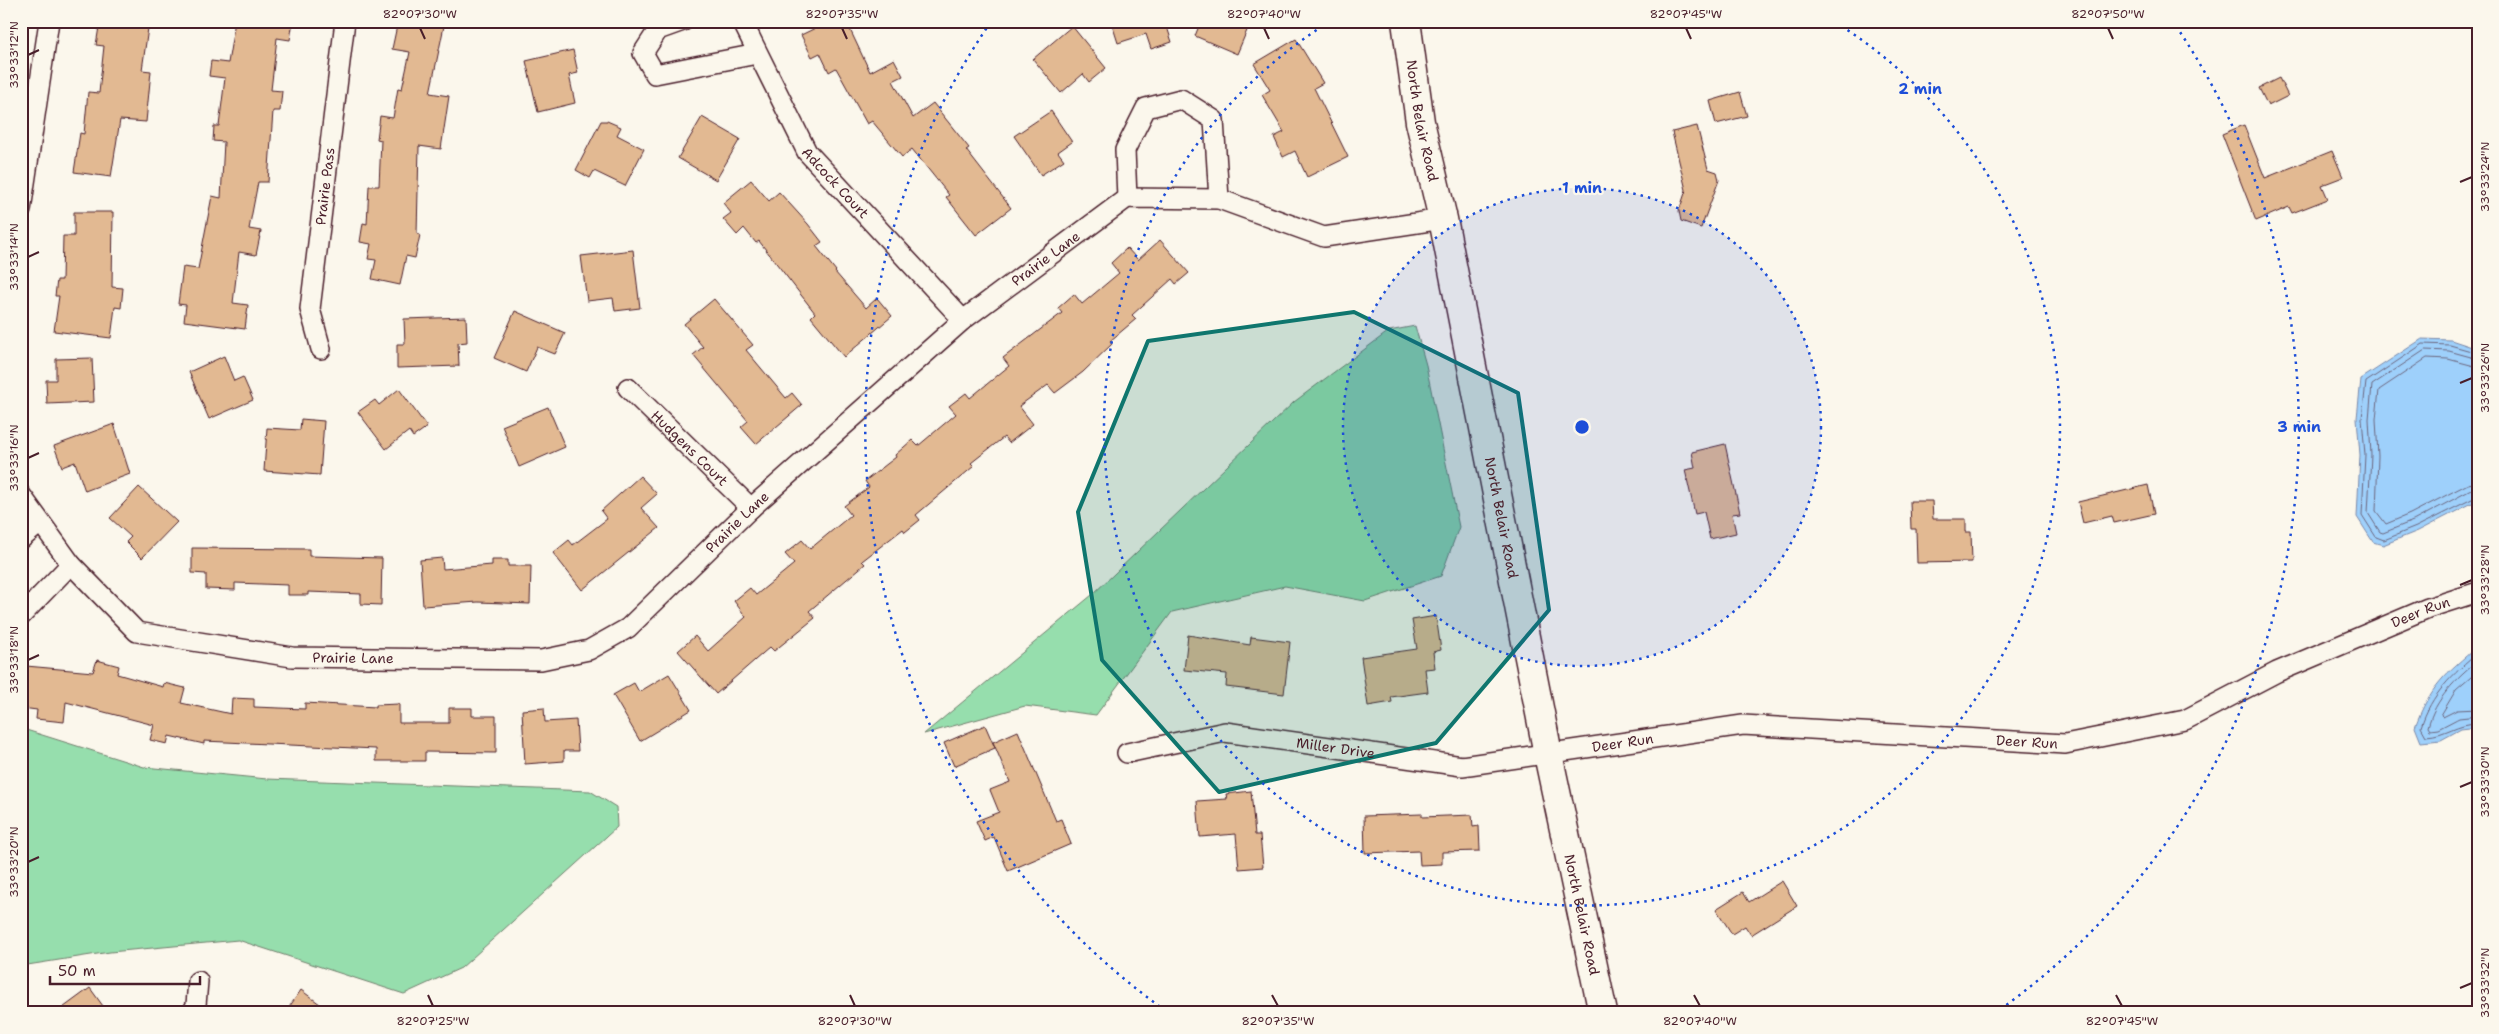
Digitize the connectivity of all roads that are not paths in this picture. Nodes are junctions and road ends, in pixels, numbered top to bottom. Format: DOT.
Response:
graph roads {
  1 [pos="49,21"];
  2 [pos="345,21"];
  3 [pos="683,21"];
  4 [pos="742,21"];
  5 [pos="1406,21"];
  6 [pos="757,54"];
  7 [pos="1127,198"];
  8 [pos="1219,199"];
  9 [pos="21,210"];
  10 [pos="1443,219"];
  11 [pos="963,320"];
  12 [pos="321,349"];
  13 [pos="628,388"];
  14 [pos="21,495"];
  15 [pos="751,508"];
  16 [pos="40,523"];
  17 [pos="21,539"];
  18 [pos="71,564"];
  19 [pos="2478,592"];
  20 [pos="21,616"];
  21 [pos="1127,753"];
  22 [pos="1548,754"];
  23 [pos="198,981"];
  24 [pos="192,1013"];
  25 [pos="1603,1013"];
  1 -- 9 [label="street"];
  2 -- 12 [label="street, Prairie Pass"];
  3 -- 6 [label="street"];
  4 -- 6 [label="street, Adcock Court"];
  5 -- 10 [label="street, North Belair Road"];
  6 -- 11 [label="street, Adcock Court"];
  7 -- 8 [label="street"];
  7 -- 8 [label="street"];
  7 -- 11 [label="street, Prairie Lane"];
  8 -- 10 [label="street"];
  10 -- 22 [label="street, North Belair Road"];
  11 -- 15 [label="street, Prairie Lane"];
  13 -- 15 [label="street, Hudgens Court"];
  14 -- 16 [label="street, Prairie Lane"];
  15 -- 18 [label="street, Prairie Lane"];
  16 -- 17 [label="street"];
  16 -- 18 [label="street, Prairie Lane"];
  18 -- 20 [label="street"];
  19 -- 22 [label="street, Deer Run"];
  21 -- 22 [label="street, Miller Drive"];
  22 -- 25 [label="street, North Belair Road"];
  23 -- 24 [label="street"];
}
